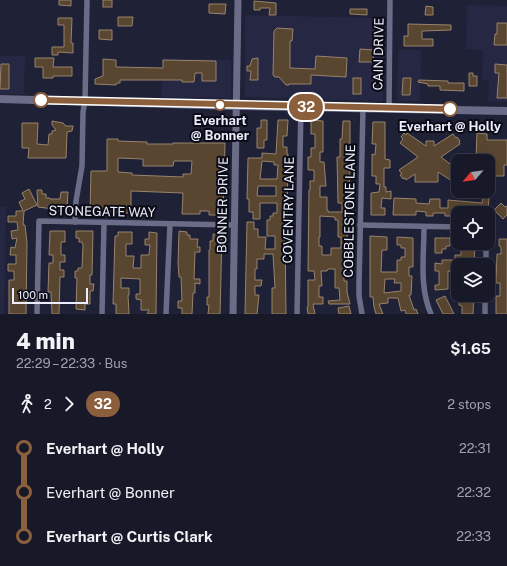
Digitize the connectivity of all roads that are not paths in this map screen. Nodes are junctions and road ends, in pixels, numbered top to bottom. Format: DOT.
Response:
graph roads {
  1 [pos="87,0"];
  2 [pos="238,0"];
  3 [pos="390,0"];
  4 [pos="0,99"];
  5 [pos="85,101"];
  6 [pos="237,106"];
  7 [pos="300,106"];
  8 [pos="363,108"];
  9 [pos="389,108"];
  10 [pos="507,111"];
  11 [pos="75,222"];
  12 [pos="104,223"];
  13 [pos="170,224"];
  14 [pos="233,225"];
  15 [pos="360,225"];
  16 [pos="424,227"];
  17 [pos="451,227"];
  18 [pos="485,302"];
  19 [pos="37,314"];
  20 [pos="102,314"];
  21 [pos="166,314"];
  22 [pos="233,314"];
  23 [pos="297,314"];
  24 [pos="362,314"];
  25 [pos="431,314"];
  26 [pos="484,314"];
  1 -- 5 [label="street"];
  2 -- 6 [label="street, BONNER DRIVE"];
  3 -- 9 [label="street, CAIN DRIVE"];
  4 -- 5 [label="main road"];
  5 -- 6 [label="main road"];
  5 -- 11 [label="street"];
  6 -- 7 [label="main road"];
  6 -- 14 [label="street, BONNER DRIVE"];
  7 -- 8 [label="main road"];
  7 -- 23 [label="street, COVENTRY LANE"];
  8 -- 9 [label="main road"];
  8 -- 15 [label="street, COBBLESTONE LANE"];
  9 -- 10 [label="main road"];
  11 -- 12 [label="street, STONEGATE WAY"];
  11 -- 19 [label="street, STONEGATE WAY"];
  12 -- 13 [label="street, STONEGATE WAY"];
  12 -- 20 [label="street"];
  13 -- 14 [label="street, STONEGATE WAY"];
  13 -- 21 [label="street"];
  14 -- 22 [label="street, BONNER DRIVE"];
  15 -- 16 [label="street"];
  15 -- 24 [label="street, COBBLESTONE LANE"];
  16 -- 17 [label="street"];
  16 -- 25 [label="street"];
  18 -- 26 [label="street"];
}
